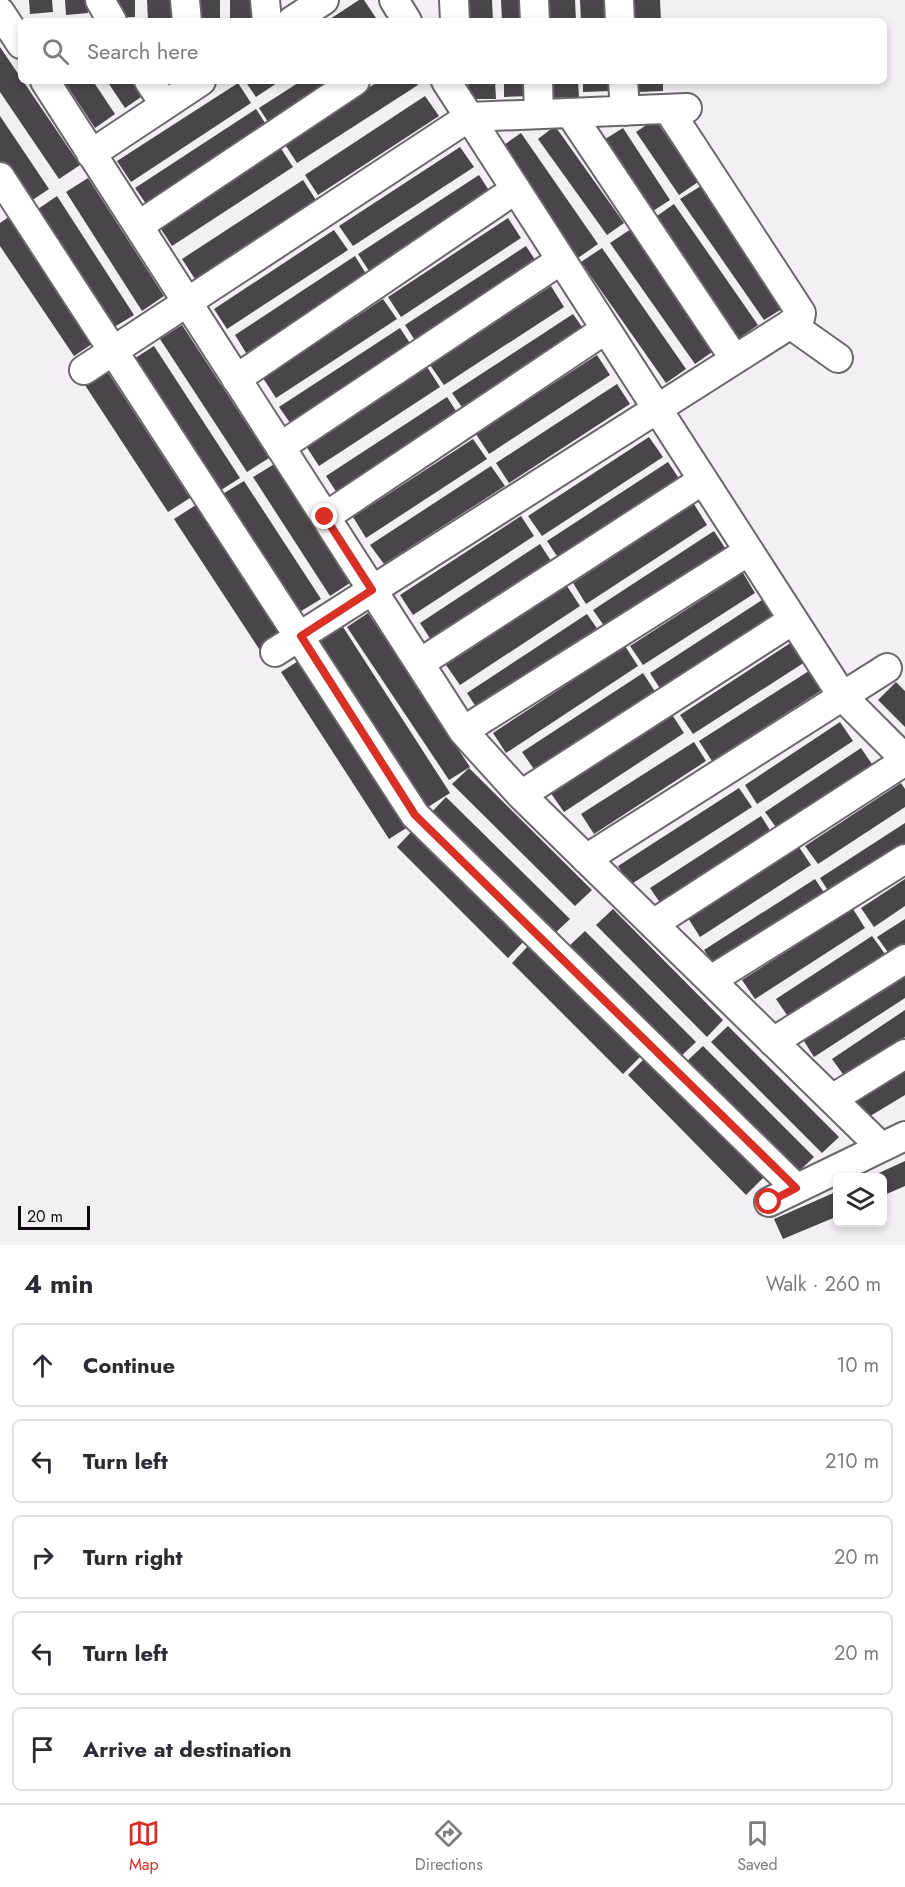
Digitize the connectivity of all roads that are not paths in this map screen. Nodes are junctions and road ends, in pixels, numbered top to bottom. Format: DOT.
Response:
graph roads {
  1 [pos="100,0"];
  2 [pos="185,0"];
  3 [pos="265,0"];
  4 [pos="324,0"];
  5 [pos="394,0"];
  6 [pos="454,0"];
  7 [pos="534,0"];
  8 [pos="619,0"];
  9 [pos="110,18"];
  10 [pos="187,18"];
  11 [pos="267,18"];
  12 [pos="297,18"];
  13 [pos="405,18"];
  14 [pos="455,18"];
  15 [pos="535,18"];
  16 [pos="620,18"];
  17 [pos="47,84"];
  18 [pos="151,84"];
  19 [pos="193,84"];
  20 [pos="351,84"];
  21 [pos="538,84"];
  22 [pos="623,84"];
  23 [pos="458,95"];
  24 [pos="165,105"];
  25 [pos="625,111"];
  26 [pos="570,113"];
  27 [pos="539,114"];
  28 [pos="92,154"];
  29 [pos="0,177"];
  30 [pos="516,189"];
  31 [pos="138,226"];
  32 [pos="561,260"];
  33 [pos="187,302"];
  34 [pos="790,324"];
  35 [pos="606,329"];
  36 [pos="113,351"];
  37 [pos="734,358"];
  38 [pos="838,358"];
  39 [pos="84,370"];
  40 [pos="236,379"];
  41 [pos="657,408"];
  42 [pos="280,447"];
  43 [pos="703,480"];
  44 [pos="325,517"];
  45 [pos="749,551"];
  46 [pos="372,590"];
  47 [pos="793,620"];
  48 [pos="301,636"];
  49 [pos="275,652"];
  50 [pos="420,663"];
  51 [pos="887,668"];
  52 [pos="843,696"];
  53 [pos="463,730"];
  54 [pos="905,760"];
  55 [pos="521,795"];
  56 [pos="586,859"];
  57 [pos="905,859"];
  58 [pos="653,924"];
  59 [pos="905,959"];
  60 [pos="711,980"];
  61 [pos="773,1042"];
  62 [pos="905,1054"];
  63 [pos="832,1099"];
  64 [pos="893,1142"];
  65 [pos="796,1188"];
  66 [pos="769,1202"];
  1 -- 9 [label="street"];
  2 -- 10 [label="street"];
  3 -- 11 [label="street"];
  4 -- 12 [label="street"];
  5 -- 13 [label="street"];
  6 -- 14 [label="street"];
  7 -- 15 [label="street"];
  8 -- 16 [label="street"];
  17 -- 28 [label="street"];
  18 -- 24 [label="street"];
  19 -- 24 [label="street"];
  20 -- 31 [label="street"];
  21 -- 27 [label="street"];
  22 -- 25 [label="street"];
  23 -- 27 [label="street"];
  23 -- 30 [label="street"];
  23 -- 33 [label="street"];
  24 -- 28 [label="street"];
  25 -- 26 [label="street"];
  25 -- 34 [label="street"];
  26 -- 27 [label="street"];
  26 -- 37 [label="street"];
  28 -- 31 [label="street"];
  29 -- 36 [label="street"];
  30 -- 32 [label="street"];
  30 -- 40 [label="street"];
  31 -- 33 [label="street"];
  32 -- 35 [label="street"];
  32 -- 42 [label="street"];
  33 -- 36 [label="street"];
  33 -- 40 [label="street"];
  34 -- 37 [label="street"];
  34 -- 38 [label="street"];
  35 -- 41 [label="street"];
  35 -- 44 [label="street"];
  36 -- 39 [label="street"];
  36 -- 48 [label="street"];
  37 -- 41 [label="street"];
  40 -- 42 [label="street"];
  41 -- 43 [label="street"];
  41 -- 46 [label="street"];
  42 -- 44 [label="street"];
  43 -- 45 [label="street"];
  43 -- 50 [label="street"];
  44 -- 46 [label="street"];
  45 -- 47 [label="street"];
  45 -- 53 [label="street"];
  46 -- 48 [label="street"];
  46 -- 50 [label="street"];
  47 -- 52 [label="street"];
  47 -- 55 [label="street"];
  48 -- 49 [label="street"];
  48 -- 65 [label="street"];
  50 -- 53 [label="street"];
  51 -- 52 [label="street"];
  52 -- 54 [label="street"];
  52 -- 56 [label="street"];
  53 -- 55 [label="street"];
  54 -- 58 [label="street"];
  55 -- 56 [label="street"];
  56 -- 58 [label="street"];
  57 -- 60 [label="street"];
  58 -- 60 [label="street"];
  59 -- 61 [label="street"];
  60 -- 61 [label="street"];
  61 -- 63 [label="street"];
  62 -- 63 [label="street"];
  63 -- 64 [label="street"];
  64 -- 65 [label="street"];
  65 -- 66 [label="street"];
}
